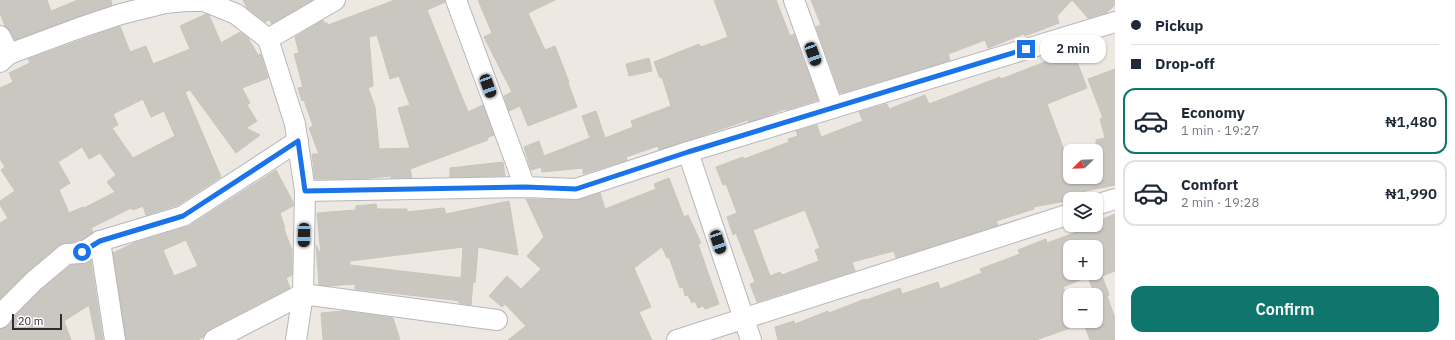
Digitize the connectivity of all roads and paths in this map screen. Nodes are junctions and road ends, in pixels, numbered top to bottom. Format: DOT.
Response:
graph roads {
  1 [pos="186,0"];
  2 [pos="335,0"];
  3 [pos="456,0"];
  4 [pos="794,0"];
  5 [pos="1115,22"];
  6 [pos="0,36"];
  7 [pos="268,39"];
  8 [pos="4,58"];
  9 [pos="833,108"];
  10 [pos="298,141"];
  11 [pos="688,152"];
  12 [pos="525,187"];
  13 [pos="305,191"];
  14 [pos="1115,199"];
  15 [pos="1103,203"];
  16 [pos="1063,216"];
  17 [pos="100,241"];
  18 [pos="303,294"];
  19 [pos="0,318"];
  20 [pos="744,318"];
  21 [pos="497,320"];
  22 [pos="115,340"];
  23 [pos="214,340"];
  24 [pos="296,340"];
  25 [pos="677,340"];
  26 [pos="751,340"];
  1 -- 7 [label="street"];
  1 -- 8 [label="street"];
  2 -- 7 [label="street"];
  3 -- 12 [label="street"];
  4 -- 9 [label="street"];
  5 -- 9 [label="street"];
  6 -- 8 [label="street"];
  7 -- 10 [label="street"];
  9 -- 11 [label="street"];
  10 -- 13 [label="street"];
  10 -- 17 [label="street"];
  11 -- 12 [label="street"];
  11 -- 20 [label="street"];
  12 -- 13 [label="street"];
  13 -- 18 [label="street"];
  14 -- 15 [label="street"];
  16 -- 20 [label="street"];
  17 -- 19 [label="street"];
  17 -- 22 [label="street"];
  18 -- 21 [label="street"];
  18 -- 23 [label="street"];
  18 -- 24 [label="street"];
  20 -- 25 [label="street"];
  20 -- 26 [label="street"];
}
